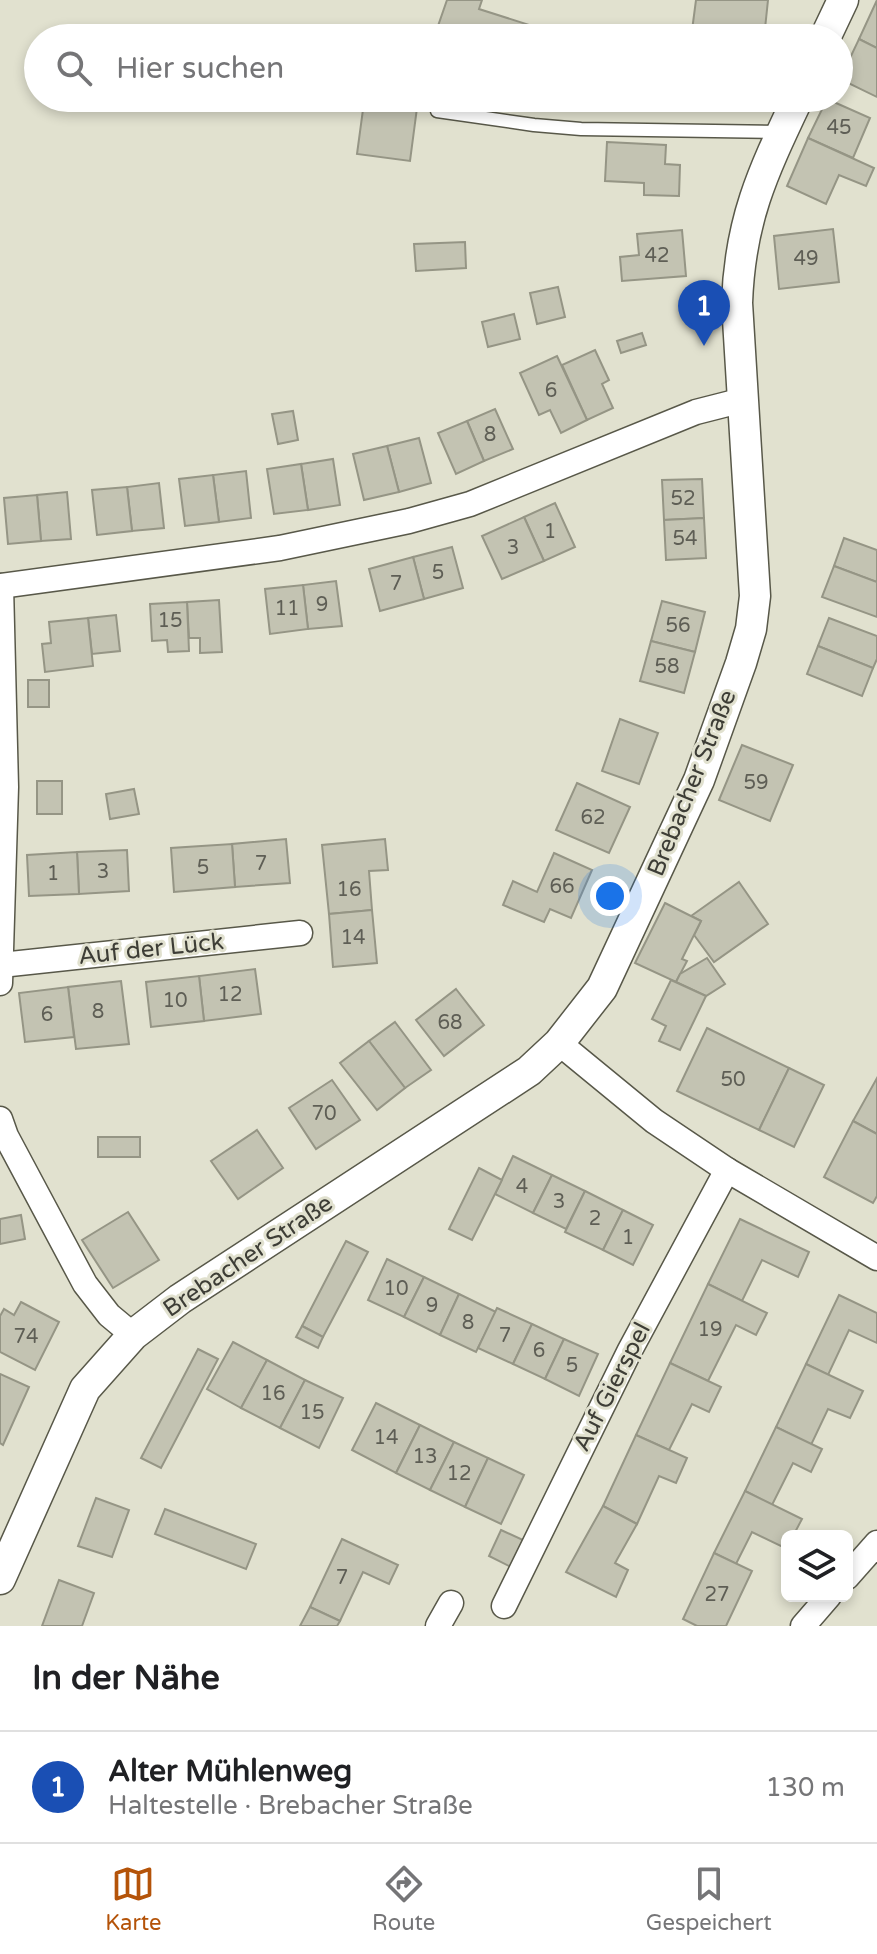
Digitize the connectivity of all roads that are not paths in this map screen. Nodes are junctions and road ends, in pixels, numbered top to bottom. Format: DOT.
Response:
graph roads {
  1 [pos="843,0"];
  2 [pos="832,24"];
  3 [pos="444,112"];
  4 [pos="791,112"];
  5 [pos="782,132"];
  6 [pos="743,400"];
  7 [pos="0,586"];
  8 [pos="300,933"];
  9 [pos="1,965"];
  10 [pos="0,983"];
  11 [pos="559,1043"];
  12 [pos="0,1119"];
  13 [pos="727,1170"];
  14 [pos="877,1258"];
  15 [pos="133,1335"];
  16 [pos="877,1543"];
  17 [pos="853,1570"];
  18 [pos="0,1579"];
  19 [pos="824,1602"];
  20 [pos="451,1603"];
  21 [pos="504,1606"];
  22 [pos="438,1626"];
  23 [pos="803,1626"];
  1 -- 2 [label="street"];
  3 -- 5 [label="lane"];
  4 -- 5 [label="street, Brebacher Straße"];
  5 -- 6 [label="street, Brebacher Straße"];
  6 -- 7 [label="street"];
  6 -- 11 [label="street, Brebacher Straße"];
  7 -- 9 [label="street"];
  8 -- 9 [label="street, Auf der Lück"];
  9 -- 10 [label="street"];
  11 -- 13 [label="street"];
  11 -- 15 [label="street, Brebacher Straße"];
  12 -- 15 [label="street"];
  13 -- 14 [label="street"];
  13 -- 21 [label="street, Auf Gierspel"];
  15 -- 18 [label="street, Brebacher Straße"];
  16 -- 17 [label="street"];
  19 -- 23 [label="street"];
  20 -- 22 [label="street"];
}
